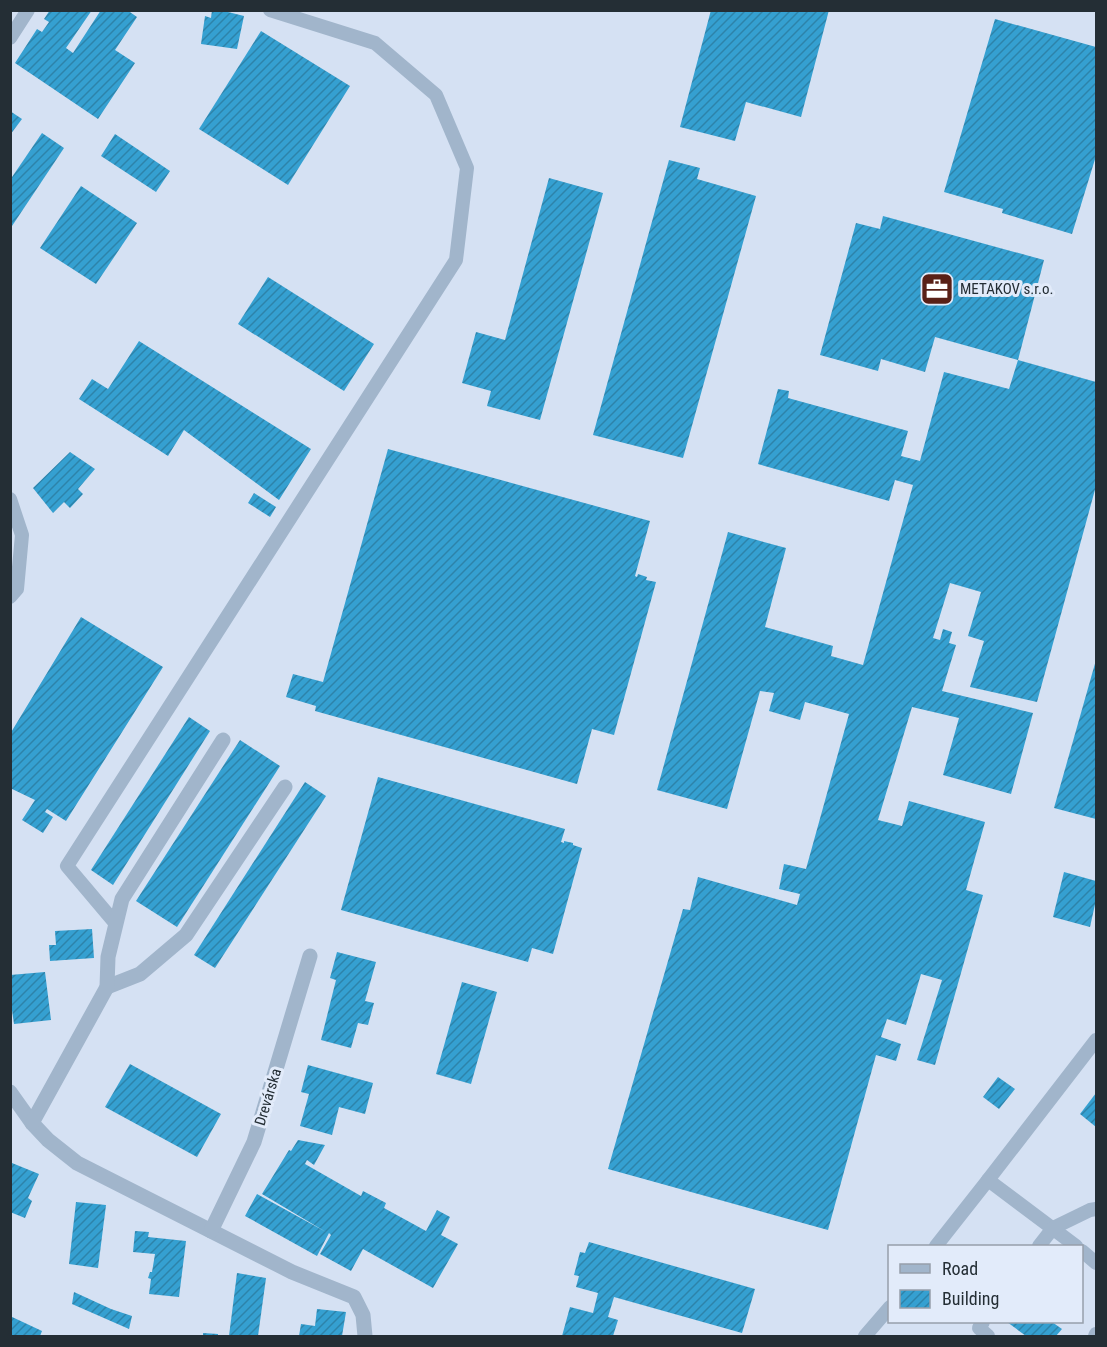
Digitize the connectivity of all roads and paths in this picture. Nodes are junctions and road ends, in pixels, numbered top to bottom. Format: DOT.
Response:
graph roads {
  1 [pos="28,10"];
  2 [pos="270,10"];
  3 [pos="10,38"];
  4 [pos="10,499"];
  5 [pos="10,597"];
  6 [pos="223,740"];
  7 [pos="285,787"];
  8 [pos="116,924"];
  9 [pos="310,957"];
  10 [pos="107,987"];
  11 [pos="1096,1040"];
  12 [pos="10,1092"];
  13 [pos="32,1123"];
  14 [pos="988,1180"];
  15 [pos="1096,1209"];
  16 [pos="1053,1228"];
  17 [pos="211,1231"];
  18 [pos="937,1245"];
  19 [pos="1041,1245"];
  20 [pos="1075,1245"];
  21 [pos="1083,1252"];
  22 [pos="1096,1263"];
  23 [pos="888,1310"];
  24 [pos="982,1323"];
  25 [pos="874,1334"];
  26 [pos="365,1336"];
  27 [pos="988,1336"];
  1 -- 3 [label="lane"];
  2 -- 8 [label="lane"];
  4 -- 5 [label="lane"];
  6 -- 8 [label="street"];
  7 -- 10 [label="street"];
  8 -- 10 [label="street"];
  9 -- 17 [label="street, Drevárska"];
  10 -- 13 [label="street"];
  11 -- 14 [label="lane"];
  12 -- 13 [label="street"];
  13 -- 17 [label="street"];
  14 -- 16 [label="lane"];
  14 -- 18 [label="lane"];
  15 -- 16 [label="lane"];
  16 -- 19 [label="lane"];
  16 -- 20 [label="lane"];
  17 -- 26 [label="street"];
  21 -- 22 [label="lane"];
  23 -- 25 [label="lane"];
  24 -- 27 [label="lane"];
}
